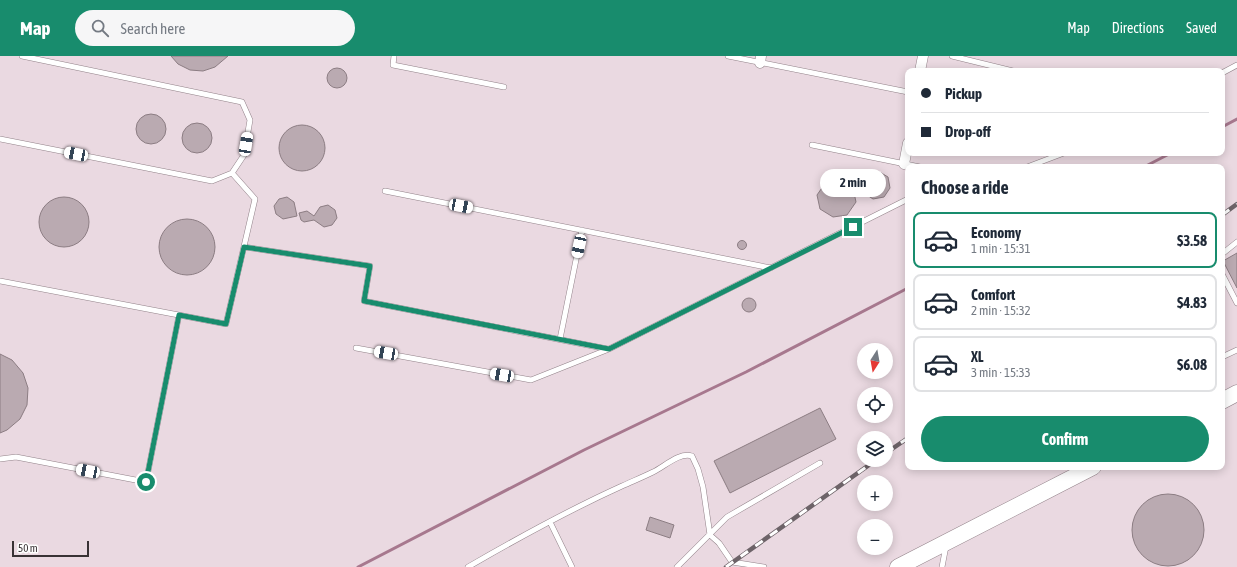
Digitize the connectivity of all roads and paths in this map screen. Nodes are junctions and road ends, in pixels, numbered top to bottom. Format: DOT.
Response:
graph roads {
  1 [pos="22,56"];
  2 [pos="394,56"];
  3 [pos="728,56"];
  4 [pos="923,56"];
  5 [pos="952,56"];
  6 [pos="761,59"];
  7 [pos="1237,65"];
  8 [pos="921,68"];
  9 [pos="1001,68"];
  10 [pos="1225,71"];
  11 [pos="504,87"];
  12 [pos="905,91"];
  13 [pos="0,140"];
  14 [pos="812,145"];
  15 [pos="906,156"];
  16 [pos="1056,156"];
  17 [pos="904,164"];
  18 [pos="1034,164"];
  19 [pos="232,173"];
  20 [pos="385,191"];
  21 [pos="905,201"];
  22 [pos="582,230"];
  23 [pos="1237,242"];
  24 [pos="244,247"];
  25 [pos="1225,252"];
  26 [pos="771,268"];
  27 [pos="1225,280"];
  28 [pos="0,281"];
  29 [pos="1228,285"];
  30 [pos="1225,286"];
  31 [pos="1237,303"];
  32 [pos="179,315"];
  33 [pos="560,339"];
  34 [pos="356,348"];
  35 [pos="609,349"];
  36 [pos="1237,350"];
  37 [pos="1225,356"];
  38 [pos="1237,393"];
  39 [pos="1225,399"];
  40 [pos="0,459"];
  41 [pos="820,463"];
  42 [pos="1087,470"];
  43 [pos="550,522"];
  44 [pos="710,535"];
  45 [pos="947,542"];
  46 [pos="468,567"];
  47 [pos="572,567"];
  48 [pos="677,567"];
  49 [pos="764,567"];
  50 [pos="898,567"];
  51 [pos="942,567"];
  1 -- 19 [label="lane"];
  2 -- 11 [label="lane"];
  3 -- 6 [label="lane"];
  4 -- 8 [label="street"];
  5 -- 9 [label="lane"];
  6 -- 12 [label="lane"];
  7 -- 10 [label="lane"];
  13 -- 19 [label="lane"];
  14 -- 17 [label="lane"];
  15 -- 17 [label="street"];
  16 -- 18 [label="lane"];
  19 -- 24 [label="lane"];
  20 -- 22 [label="lane"];
  21 -- 26 [label="lane"];
  22 -- 26 [label="lane"];
  22 -- 33 [label="lane"];
  23 -- 25 [label="lane"];
  24 -- 32 [label="lane"];
  24 -- 33 [label="lane"];
  26 -- 35 [label="lane"];
  27 -- 29 [label="lane"];
  28 -- 32 [label="lane"];
  29 -- 30 [label="lane"];
  29 -- 31 [label="lane"];
  32 -- 40 [label="lane"];
  33 -- 35 [label="lane"];
  34 -- 35 [label="lane"];
  36 -- 37 [label="lane"];
  38 -- 39 [label="main road"];
  41 -- 44 [label="lane"];
  42 -- 45 [label="main road"];
  43 -- 44 [label="lane"];
  43 -- 46 [label="lane"];
  43 -- 47 [label="lane"];
  44 -- 48 [label="lane"];
  44 -- 49 [label="lane"];
  45 -- 50 [label="main road"];
  45 -- 51 [label="lane"];
}
